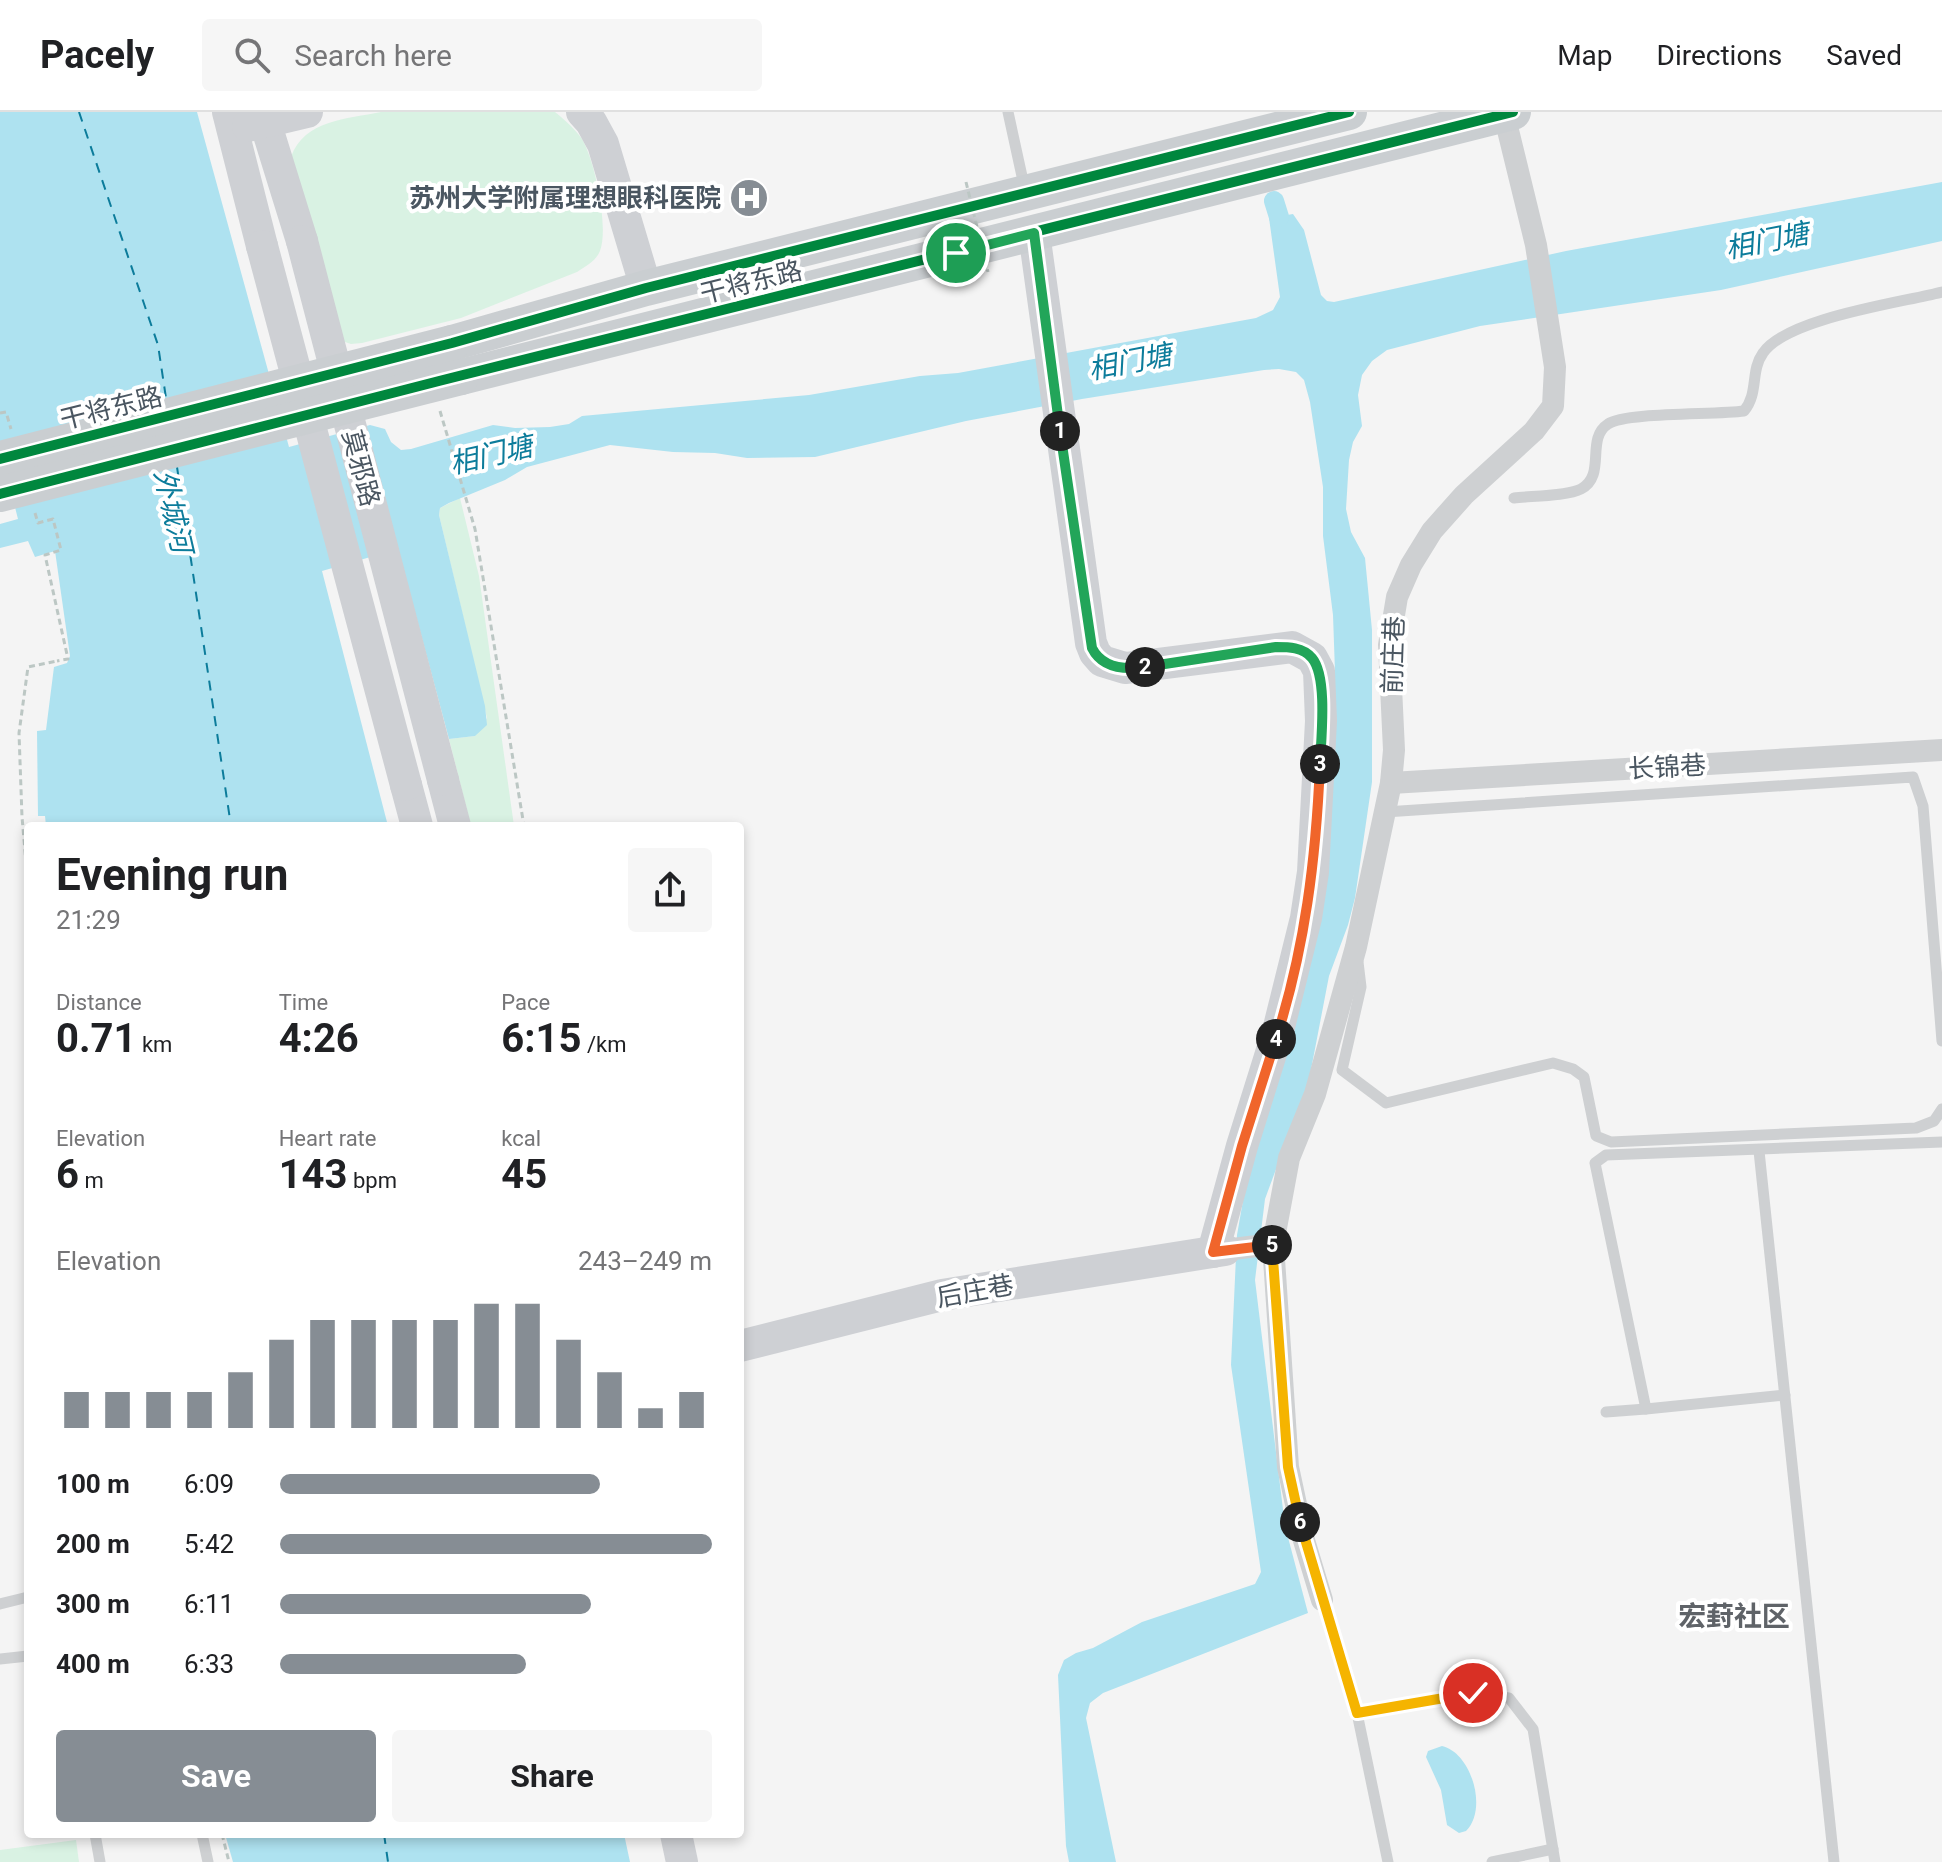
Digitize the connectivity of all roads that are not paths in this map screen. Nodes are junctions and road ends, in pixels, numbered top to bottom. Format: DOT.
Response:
graph roads {
  1 [pos="307,112"];
  2 [pos="1008,112"];
  3 [pos="1349,112"];
  4 [pos="583,113"];
  5 [pos="1508,113"];
  6 [pos="265,117"];
  7 [pos="230,120"];
  8 [pos="1025,193"];
  9 [pos="1034,233"];
  10 [pos="646,288"];
  11 [pos="1942,292"];
  12 [pos="456,360"];
  13 [pos="7,449"];
  14 [pos="0,494"];
  15 [pos="1514,498"];
  16 [pos="1942,750"];
  17 [pos="1391,783"];
  18 [pos="1384,812"];
  19 [pos="416,822"];
  20 [pos="454,822"];
  21 [pos="1356,947"];
  22 [pos="1942,1041"];
  23 [pos="1942,1109"];
  24 [pos="1942,1142"];
  25 [pos="1759,1151"];
  26 [pos="1273,1244"];
  27 [pos="1219,1251"];
  28 [pos="744,1345"];
  29 [pos="1785,1395"];
  30 [pos="1646,1409"];
  31 [pos="1606,1412"];
  32 [pos="24,1598"];
  33 [pos="1322,1600"];
  34 [pos="0,1604"];
  35 [pos="24,1656"];
  36 [pos="0,1659"];
  37 [pos="1357,1713"];
  38 [pos="96,1838"];
  39 [pos="203,1838"];
  40 [pos="677,1838"];
  41 [pos="1553,1849"];
  42 [pos="100,1862"];
  43 [pos="208,1862"];
  44 [pos="682,1862"];
  45 [pos="1388,1862"];
  46 [pos="1492,1862"];
  47 [pos="1555,1862"];
  48 [pos="1834,1862"];
  1 -- 6 [label="main road"];
  2 -- 8 [label="lane"];
  3 -- 8 [label="main road, 干将东路"];
  4 -- 10 [label="main road"];
  5 -- 9 [label="main road, 干将东路"];
  5 -- 17 [label="street, 前庄巷"];
  6 -- 7 [label="main road"];
  6 -- 20 [label="main road, 莫邪路, bridge"];
  7 -- 19 [label="main road, 莫邪路, bridge"];
  8 -- 10 [label="main road, 干将东路"];
  9 -- 12 [label="main road, 干将东路"];
  9 -- 27 [label="main road"];
  10 -- 12 [label="main road, 干将东路"];
  11 -- 15 [label="lane"];
  12 -- 13 [label="main road, 干将东路, bridge"];
  12 -- 14 [label="main road, 干将东路, bridge"];
  16 -- 17 [label="street, 长锦巷"];
  17 -- 18 [label="street, 前庄巷"];
  18 -- 21 [label="street, 前庄巷"];
  18 -- 22 [label="lane"];
  21 -- 23 [label="lane"];
  21 -- 26 [label="street, 前庄巷"];
  24 -- 25 [label="lane"];
  25 -- 29 [label="lane"];
  25 -- 30 [label="lane"];
  26 -- 27 [label="street, 后庄巷"];
  26 -- 33 [label="street, 前庄巷"];
  27 -- 28 [label="main road, 后庄巷"];
  29 -- 30 [label="lane"];
  29 -- 48 [label="lane"];
  30 -- 31 [label="lane"];
  32 -- 34 [label="lane"];
  33 -- 37 [label="lane"];
  35 -- 36 [label="lane"];
  37 -- 41 [label="lane"];
  37 -- 45 [label="lane"];
  38 -- 42 [label="lane"];
  39 -- 43 [label="lane"];
  40 -- 44 [label="main road"];
  41 -- 46 [label="lane"];
  41 -- 47 [label="lane"];
}
